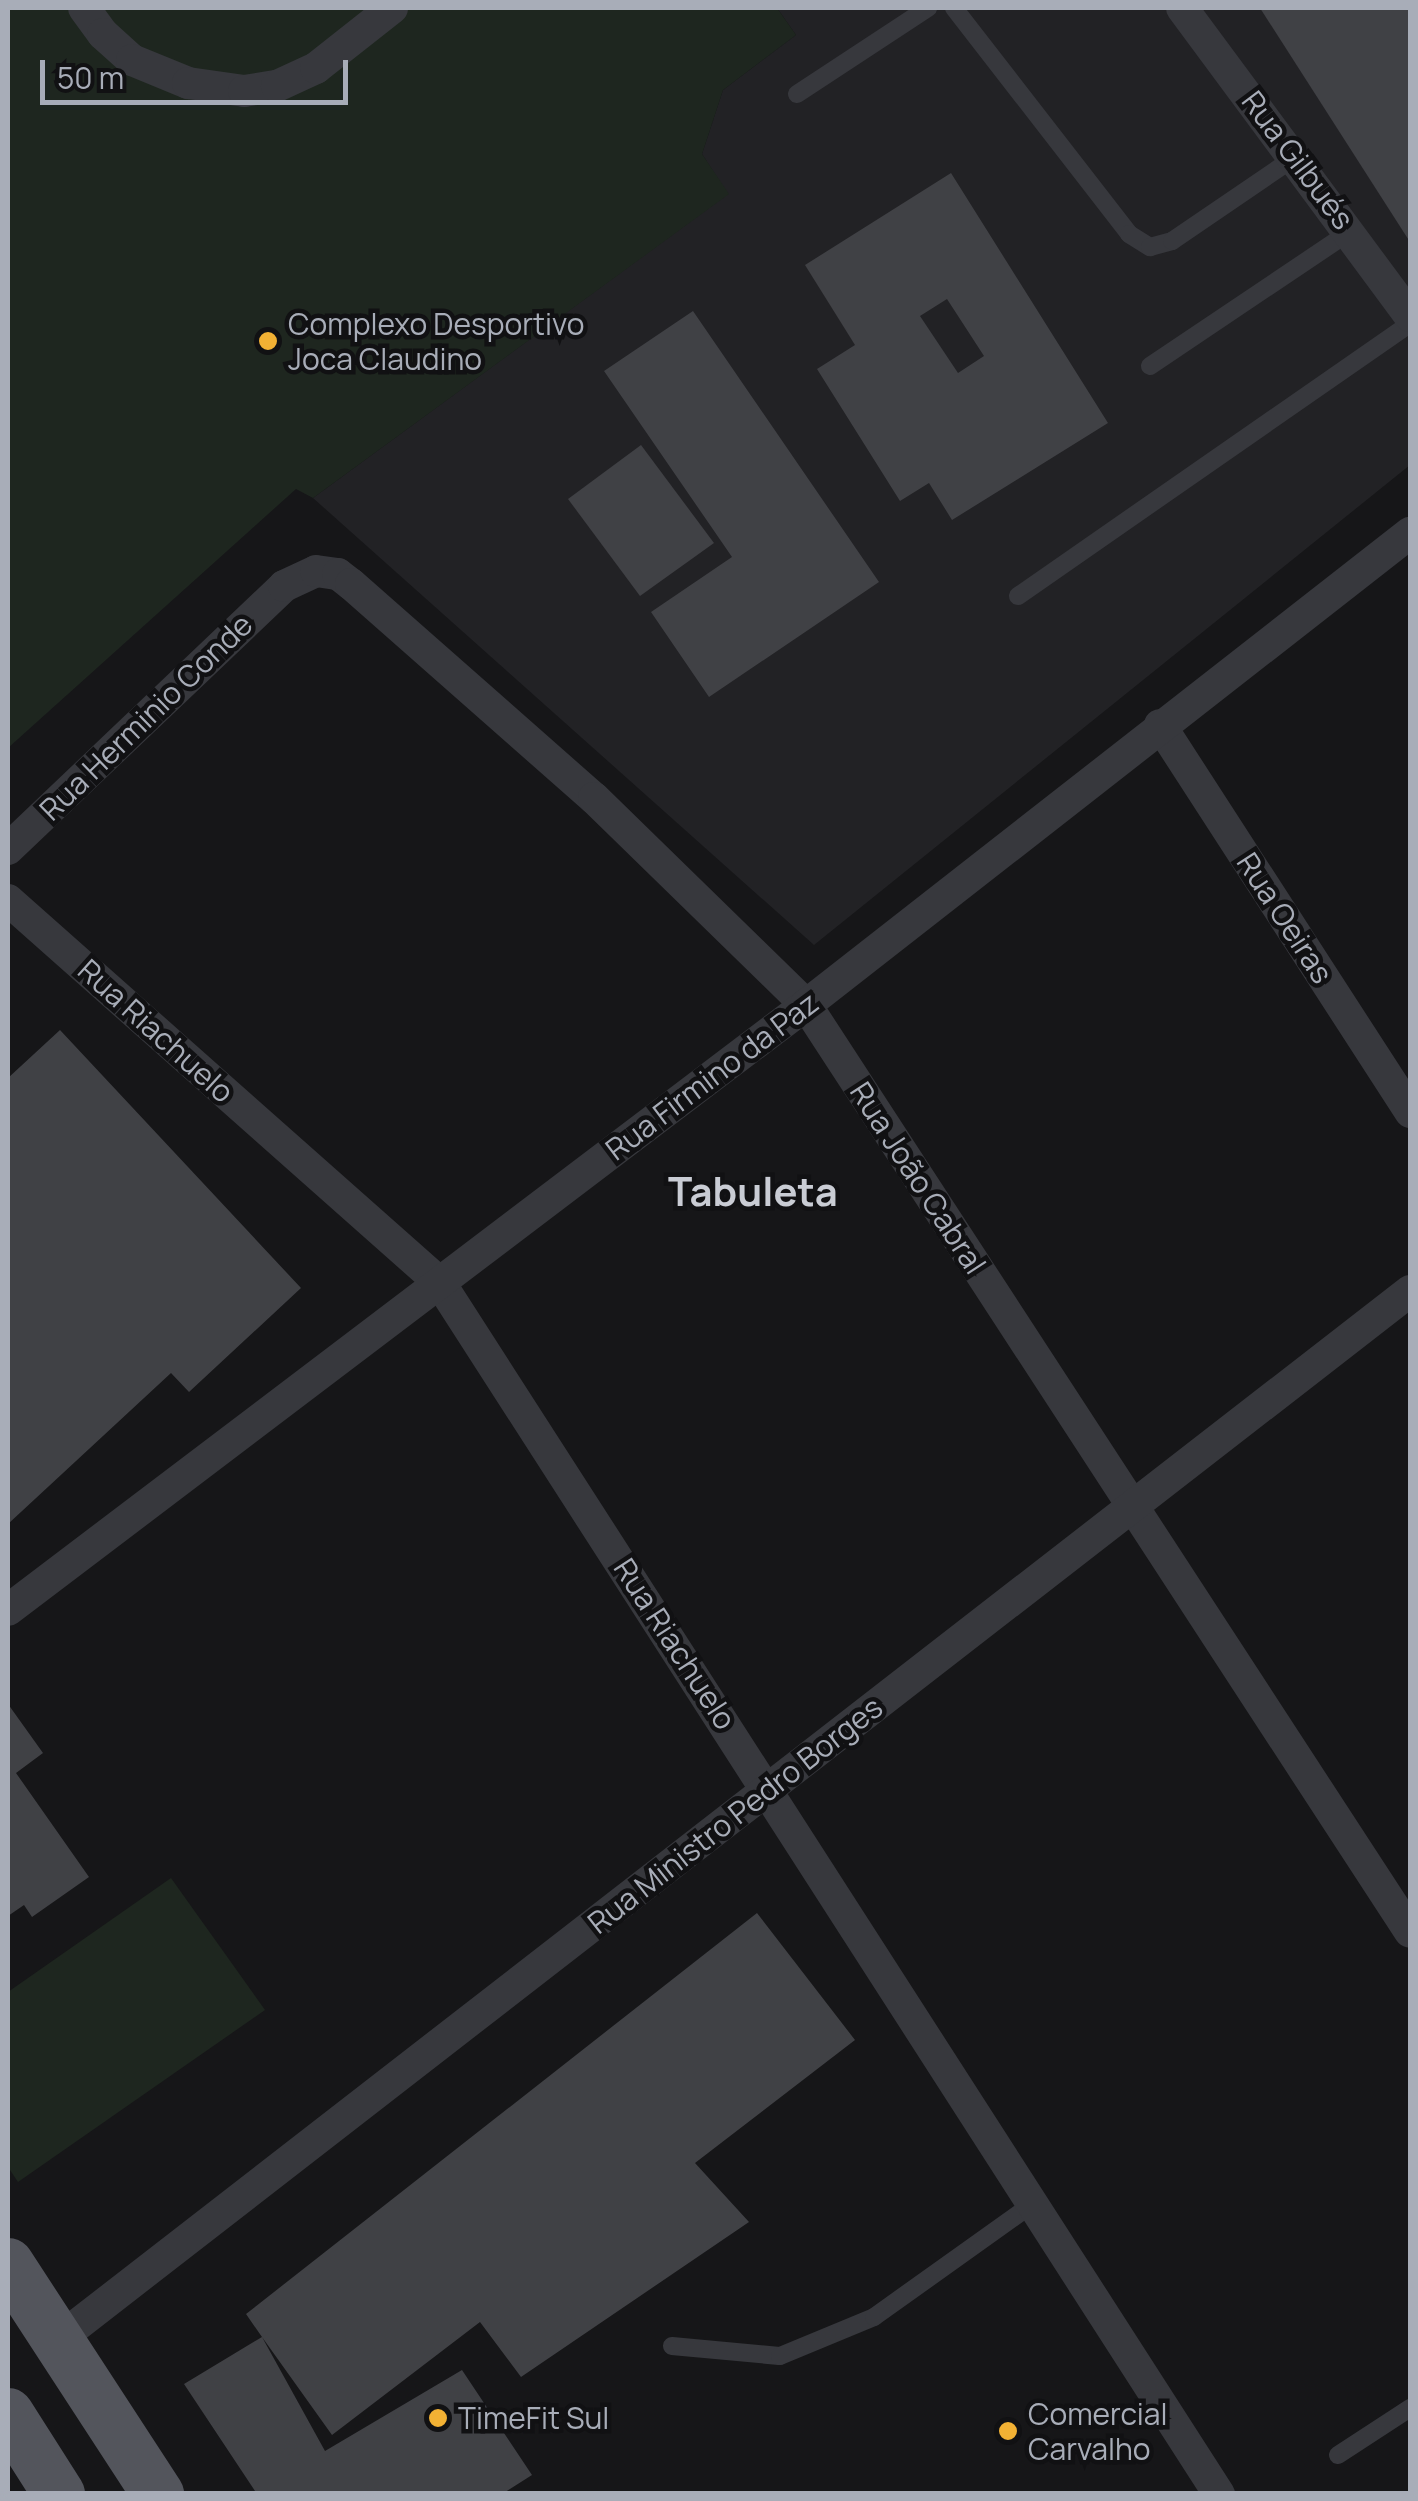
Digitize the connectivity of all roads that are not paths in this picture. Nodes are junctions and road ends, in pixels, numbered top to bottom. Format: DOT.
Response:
graph roads {
  1 [pos="84,8"];
  2 [pos="392,8"];
  3 [pos="928,8"];
  4 [pos="954,8"];
  5 [pos="1182,8"];
  6 [pos="797,94"];
  7 [pos="1295,157"];
  8 [pos="1352,230"];
  9 [pos="1410,316"];
  10 [pos="1410,324"];
  11 [pos="1150,366"];
  12 [pos="1410,533"];
  13 [pos="284,586"];
  14 [pos="1018,596"];
  15 [pos="1160,724"];
  16 [pos="8,848"];
  17 [pos="8,900"];
  18 [pos="806,1005"];
  19 [pos="1410,1112"];
  20 [pos="440,1283"];
  21 [pos="1410,1291"];
  22 [pos="1131,1505"];
  23 [pos="8,1610"];
  24 [pos="770,1790"];
  25 [pos="1410,1932"];
  26 [pos="1031,2205"];
  27 [pos="8,2264"];
  28 [pos="59,2339"];
  29 [pos="672,2346"];
  30 [pos="1410,2408"];
  31 [pos="8,2414"];
  32 [pos="1338,2455"];
  33 [pos="60,2494"];
  34 [pos="158,2494"];
  35 [pos="1219,2494"];
  1 -- 2 [label="street"];
  3 -- 6 [label="lane"];
  4 -- 7 [label="lane"];
  5 -- 7 [label="street, Rua Gilbués"];
  7 -- 8 [label="street, Rua Gilbués"];
  8 -- 9 [label="street, Rua Gilbués"];
  8 -- 11 [label="lane"];
  10 -- 14 [label="lane"];
  12 -- 15 [label="street, Rua Firmino da Paz"];
  13 -- 16 [label="street, Rua Herminio Conde"];
  13 -- 18 [label="street, Rua João Cabral"];
  15 -- 18 [label="street, Rua Firmino da Paz"];
  15 -- 19 [label="street, Rua Oeiras"];
  17 -- 20 [label="street, Rua Riachuelo"];
  18 -- 20 [label="street, Rua Firmino da Paz"];
  18 -- 22 [label="street, Rua João Cabral"];
  20 -- 23 [label="street, Rua Firmino da Paz"];
  20 -- 24 [label="street, Rua Riachuelo"];
  21 -- 22 [label="street, Rua Ministro Pedro Borges"];
  22 -- 24 [label="street, Rua Ministro Pedro Borges"];
  22 -- 25 [label="street, Rua João Cabral"];
  24 -- 26 [label="street, Rua Riachuelo"];
  24 -- 28 [label="street, Rua Ministro Pedro Borges"];
  26 -- 29 [label="lane"];
  26 -- 35 [label="street, Rua Riachuelo"];
  27 -- 28 [label="main road"];
  28 -- 34 [label="main road"];
  30 -- 32 [label="lane"];
  31 -- 33 [label="main road"];
}
